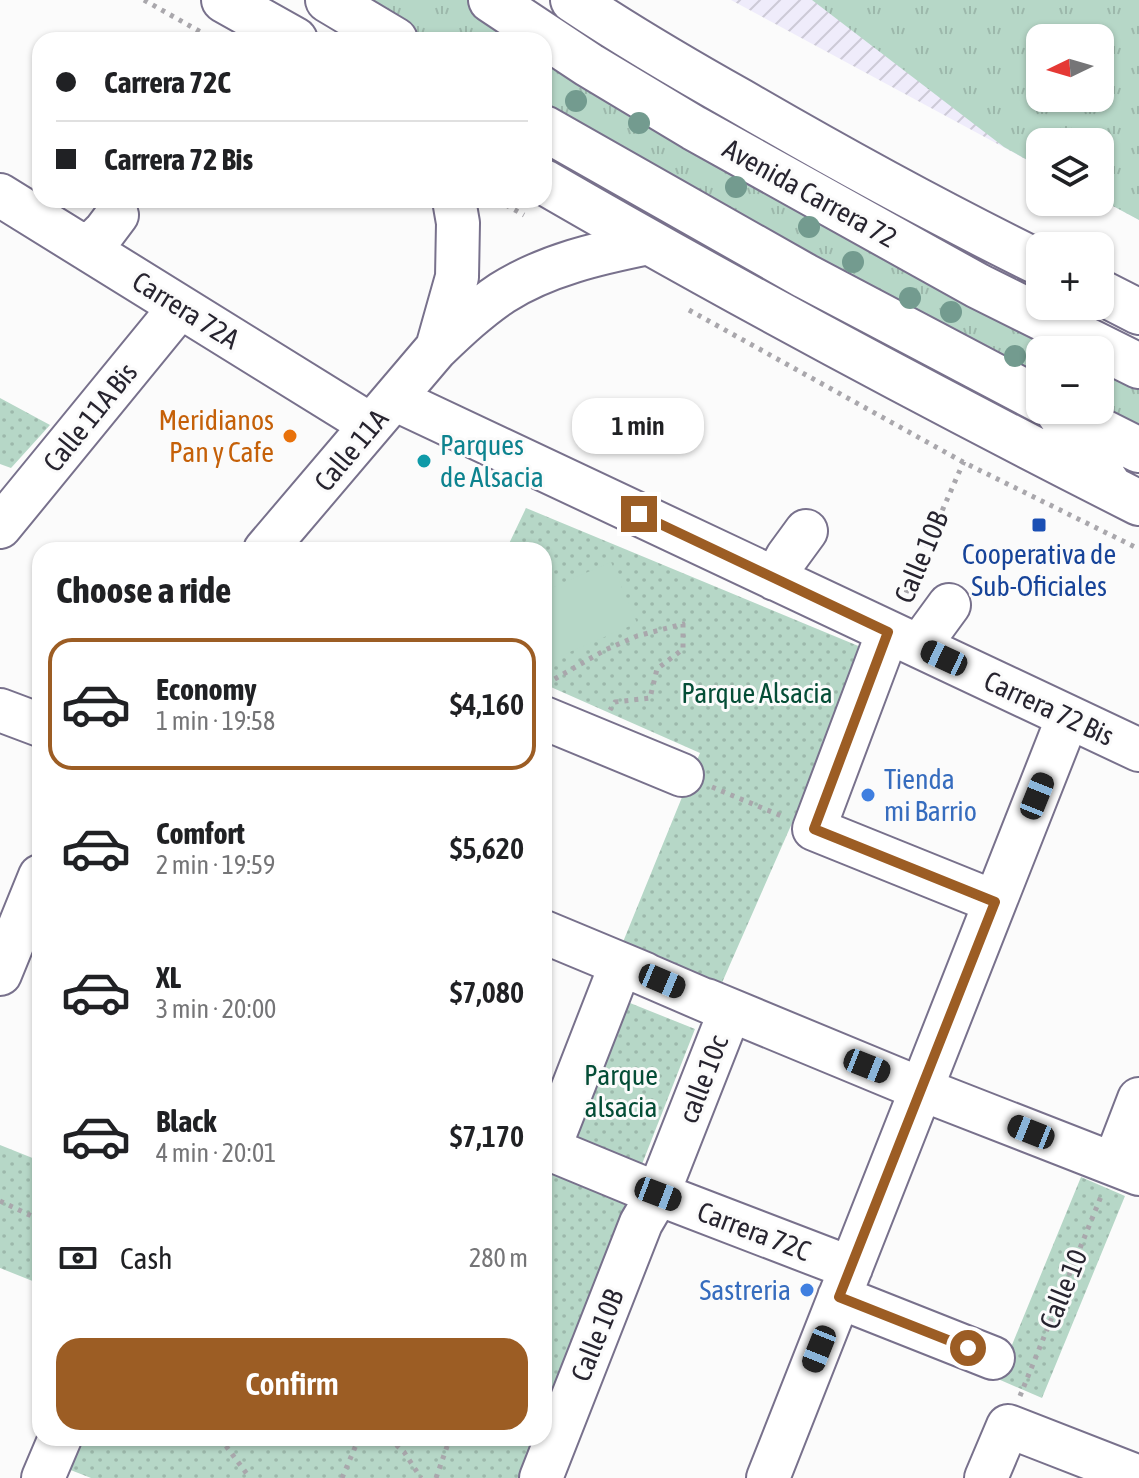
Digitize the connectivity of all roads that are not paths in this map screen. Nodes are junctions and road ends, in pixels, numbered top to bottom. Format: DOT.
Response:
graph roads {
  1 [pos="224,0"];
  2 [pos="328,0"];
  3 [pos="491,0"];
  4 [pos="573,0"];
  5 [pos="281,32"];
  6 [pos="382,32"];
  7 [pos="539,32"];
  8 [pos="552,40"];
  9 [pos="676,118"];
  10 [pos="776,122"];
  11 [pos="552,133"];
  12 [pos="552,187"];
  13 [pos="0,195"];
  14 [pos="455,208"];
  15 [pos="117,215"];
  16 [pos="649,243"];
  17 [pos="87,249"];
  18 [pos="1026,256"];
  19 [pos="1114,299"];
  20 [pos="180,307"];
  21 [pos="1139,312"];
  22 [pos="436,349"];
  23 [pos="1139,366"];
  24 [pos="1026,393"];
  25 [pos="383,412"];
  26 [pos="1069,424"];
  27 [pos="1086,424"];
  28 [pos="1139,450"];
  29 [pos="1126,496"];
  30 [pos="7,507"];
  31 [pos="806,531"];
  32 [pos="272,542"];
  33 [pos="775,579"];
  34 [pos="949,605"];
  35 [pos="904,639"];
  36 [pos="0,710"];
  37 [pos="1068,717"];
  38 [pos="552,721"];
  39 [pos="32,722"];
  40 [pos="1139,750"];
  41 [pos="682,775"];
  42 [pos="32,896"];
  43 [pos="995,902"];
  44 [pos="552,935"];
  45 [pos="621,964"];
  46 [pos="0,974"];
  47 [pos="730,1011"];
  48 [pos="921,1089"];
  49 [pos="1139,1099"];
  50 [pos="552,1136"];
  51 [pos="552,1150"];
  52 [pos="1126,1169"];
  53 [pos="658,1194"];
  54 [pos="845,1283"];
  55 [pos="993,1358"];
  56 [pos="57,1446"];
  57 [pos="1139,1477"];
  58 [pos="43,1478"];
  59 [pos="541,1478"];
  60 [pos="768,1478"];
  61 [pos="986,1478"];
  1 -- 5 [label="highway"];
  2 -- 6 [label="highway"];
  3 -- 7 [label="highway, Avenida Carrera 72"];
  4 -- 10 [label="highway, Avenida Carrera 72"];
  8 -- 9 [label="highway, Avenida Carrera 72"];
  9 -- 10 [label="highway"];
  9 -- 23 [label="highway, Avenida Carrera 72"];
  10 -- 18 [label="highway, Avenida Carrera 72"];
  11 -- 24 [label="highway"];
  12 -- 16 [label="highway"];
  13 -- 17 [label="street, Carrera 72A"];
  14 -- 22 [label="street, Calle 11A"];
  15 -- 17 [label="street"];
  16 -- 22 [label="street, Calle 11A"];
  16 -- 29 [label="highway"];
  17 -- 20 [label="street, Carrera 72A"];
  19 -- 21 [label="highway"];
  20 -- 25 [label="street, Carrera 72A"];
  20 -- 30 [label="street, Calle 11A Bis"];
  22 -- 25 [label="street, Calle 11A"];
  25 -- 32 [label="street, Calle 11A"];
  25 -- 33 [label="street, Carrera 72 Bis"];
  26 -- 29 [label="highway"];
  27 -- 28 [label="highway"];
  31 -- 33 [label="street"];
  33 -- 35 [label="street, Carrera 72 Bis"];
  34 -- 35 [label="street"];
  35 -- 37 [label="street, Carrera 72 Bis"];
  35 -- 43 [label="street, Calle 10B"];
  36 -- 39 [label="street"];
  37 -- 40 [label="street, Carrera 72 Bis"];
  37 -- 43 [label="street"];
  38 -- 41 [label="street"];
  42 -- 46 [label="street"];
  43 -- 48 [label="street"];
  44 -- 45 [label="street, calle 10c"];
  45 -- 47 [label="street, calle 10c"];
  45 -- 50 [label="street"];
  47 -- 48 [label="street"];
  47 -- 53 [label="street, calle 10c"];
  48 -- 52 [label="street"];
  48 -- 54 [label="street"];
  49 -- 52 [label="street"];
  51 -- 53 [label="street"];
  53 -- 54 [label="street, Carrera 72C"];
  53 -- 59 [label="street, Calle 10B"];
  54 -- 55 [label="street, Carrera 72C"];
  54 -- 60 [label="street"];
  56 -- 58 [label="street"];
  57 -- 61 [label="street"];
}
